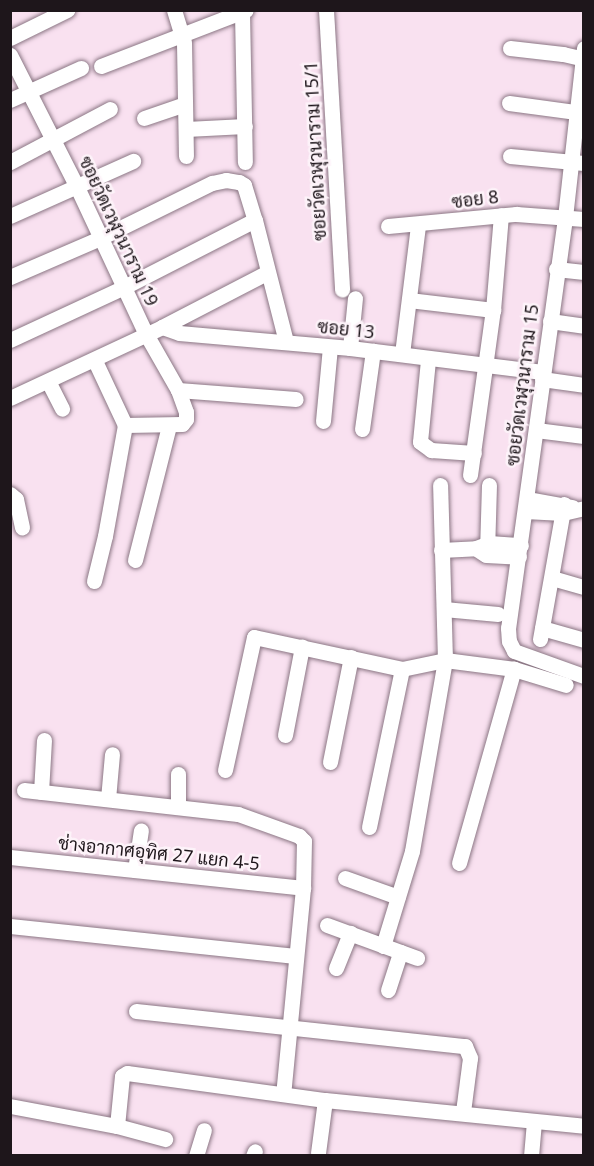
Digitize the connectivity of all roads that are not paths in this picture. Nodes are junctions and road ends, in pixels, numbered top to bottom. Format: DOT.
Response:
graph roads {
  1 [pos="68,10"];
  2 [pos="174,10"];
  3 [pos="326,10"];
  4 [pos="244,11"];
  5 [pos="182,34"];
  6 [pos="10,38"];
  7 [pos="510,48"];
  8 [pos="10,55"];
  9 [pos="583,56"];
  10 [pos="101,66"];
  11 [pos="81,68"];
  12 [pos="28,92"];
  13 [pos="10,100"];
  14 [pos="509,103"];
  15 [pos="185,104"];
  16 [pos="110,109"];
  17 [pos="576,112"];
  18 [pos="144,118"];
  19 [pos="244,126"];
  20 [pos="186,129"];
  21 [pos="53,140"];
  22 [pos="186,156"];
  23 [pos="510,156"];
  24 [pos="133,161"];
  25 [pos="10,162"];
  26 [pos="244,162"];
  27 [pos="577,162"];
  28 [pos="77,187"];
  29 [pos="501,215"];
  30 [pos="10,216"];
  31 [pos="565,218"];
  32 [pos="584,219"];
  33 [pos="255,220"];
  34 [pos="418,225"];
  35 [pos="388,226"];
  36 [pos="100,238"];
  37 [pos="556,269"];
  38 [pos="268,272"];
  39 [pos="584,272"];
  40 [pos="10,277"];
  41 [pos="124,287"];
  42 [pos="409,300"];
  43 [pos="493,310"];
  44 [pos="550,321"];
  45 [pos="584,326"];
  46 [pos="162,327"];
  47 [pos="146,334"];
  48 [pos="10,340"];
  49 [pos="286,342"];
  50 [pos="330,347"];
  51 [pos="350,348"];
  52 [pos="373,351"];
  53 [pos="402,354"];
  54 [pos="428,360"];
  55 [pos="95,361"];
  56 [pos="486,366"];
  57 [pos="543,376"];
  58 [pos="48,381"];
  59 [pos="584,385"];
  60 [pos="178,390"];
  61 [pos="10,398"];
  62 [pos="296,399"];
  63 [pos="62,409"];
  64 [pos="323,421"];
  65 [pos="125,425"];
  66 [pos="175,425"];
  67 [pos="362,429"];
  68 [pos="536,430"];
  69 [pos="584,436"];
  70 [pos="474,453"];
  71 [pos="470,475"];
  72 [pos="440,485"];
  73 [pos="489,485"];
  74 [pos="10,494"];
  75 [pos="526,505"];
  76 [pos="572,508"];
  77 [pos="22,527"];
  78 [pos="483,548"];
  79 [pos="441,550"];
  80 [pos="520,551"];
  81 [pos="135,560"];
  82 [pos="552,578"];
  83 [pos="94,581"];
  84 [pos="584,587"];
  85 [pos="444,609"];
  86 [pos="498,614"];
  87 [pos="584,640"];
  88 [pos="302,647"];
  89 [pos="351,657"];
  90 [pos="445,660"];
  91 [pos="402,669"];
  92 [pos="514,669"];
  93 [pos="584,676"];
  94 [pos="566,685"];
  95 [pos="285,735"];
  96 [pos="44,740"];
  97 [pos="112,754"];
  98 [pos="330,762"];
  99 [pos="225,770"];
  100 [pos="178,774"];
  101 [pos="24,790"];
  102 [pos="41,792"];
  103 [pos="108,799"];
  104 [pos="178,806"];
  105 [pos="369,827"];
  106 [pos="141,830"];
  107 [pos="10,857"];
  108 [pos="459,863"];
  109 [pos="135,870"];
  110 [pos="345,878"];
  111 [pos="303,888"];
  112 [pos="398,897"];
  113 [pos="327,925"];
  114 [pos="10,927"];
  115 [pos="350,933"];
  116 [pos="383,946"];
  117 [pos="400,952"];
  118 [pos="296,956"];
  119 [pos="417,958"];
  120 [pos="336,968"];
  121 [pos="388,990"];
  122 [pos="136,1011"];
  123 [pos="291,1027"];
  124 [pos="283,1094"];
  125 [pos="325,1100"];
  126 [pos="10,1106"];
  127 [pos="463,1112"];
  128 [pos="534,1121"];
  129 [pos="117,1126"];
  130 [pos="584,1126"];
  131 [pos="204,1130"];
  132 [pos="165,1139"];
  133 [pos="318,1153"];
  134 [pos="196,1155"];
  135 [pos="531,1155"];
  1 -- 6 [label="street"];
  2 -- 5 [label="street"];
  3 -- 51 [label="street, ซอยวัดเวฬุวนาราม 15/1"];
  4 -- 5 [label="street"];
  4 -- 19 [label="street"];
  5 -- 10 [label="street"];
  5 -- 15 [label="street"];
  7 -- 9 [label="street"];
  8 -- 12 [label="street, ซอยวัดเวฬุวนาราม 19"];
  9 -- 17 [label="street, ซอยวัดเวฬุวนาราม 15"];
  11 -- 12 [label="street"];
  12 -- 13 [label="street"];
  12 -- 21 [label="street, ซอยวัดเวฬุวนาราม 19"];
  14 -- 17 [label="street"];
  15 -- 18 [label="street"];
  15 -- 20 [label="street"];
  16 -- 21 [label="street"];
  17 -- 27 [label="street, ซอยวัดเวฬุวนาราม 15"];
  19 -- 20 [label="street"];
  19 -- 26 [label="street"];
  20 -- 22 [label="street"];
  21 -- 25 [label="street"];
  21 -- 28 [label="street, ซอยวัดเวฬุวนาราม 19"];
  23 -- 27 [label="street"];
  24 -- 28 [label="street"];
  27 -- 31 [label="street, ซอยวัดเวฬุวนาราม 15"];
  28 -- 30 [label="street"];
  28 -- 36 [label="street, ซอยวัดเวฬุวนาราม 19"];
  29 -- 31 [label="street, ซอย 8"];
  29 -- 34 [label="street, ซอย 8"];
  29 -- 43 [label="street"];
  31 -- 32 [label="street, ซอย 8"];
  31 -- 37 [label="street, ซอยวัดเวฬุวนาราม 15"];
  33 -- 36 [label="street"];
  33 -- 38 [label="street"];
  33 -- 41 [label="street"];
  34 -- 35 [label="street, ซอย 8"];
  34 -- 42 [label="street"];
  36 -- 40 [label="street"];
  36 -- 41 [label="street, ซอยวัดเวฬุวนาราม 19"];
  37 -- 39 [label="street"];
  37 -- 44 [label="street, ซอยวัดเวฬุวนาราม 15"];
  38 -- 46 [label="street"];
  38 -- 49 [label="street"];
  41 -- 47 [label="street, ซอยวัดเวฬุวนาราม 19"];
  41 -- 48 [label="street"];
  42 -- 43 [label="street"];
  42 -- 53 [label="street"];
  43 -- 56 [label="street"];
  44 -- 45 [label="street"];
  44 -- 57 [label="street, ซอยวัดเวฬุวนาราม 15"];
  46 -- 47 [label="street"];
  46 -- 49 [label="street, ซอย 13"];
  47 -- 55 [label="street"];
  47 -- 60 [label="street, ซอยวัดเวฬุวนาราม 19"];
  49 -- 50 [label="street, ซอย 13"];
  50 -- 51 [label="street, ซอย 13"];
  50 -- 64 [label="street"];
  51 -- 52 [label="street, ซอย 13"];
  52 -- 53 [label="street, ซอย 13"];
  52 -- 67 [label="street"];
  53 -- 54 [label="street, ซอย 13"];
  54 -- 56 [label="street, ซอย 13"];
  54 -- 70 [label="street"];
  55 -- 58 [label="street"];
  55 -- 65 [label="street"];
  56 -- 57 [label="street, ซอย 13"];
  56 -- 70 [label="street"];
  57 -- 59 [label="street, ซอย 13"];
  57 -- 68 [label="street, ซอยวัดเวฬุวนาราม 15"];
  58 -- 61 [label="street"];
  58 -- 63 [label="street"];
  60 -- 62 [label="street"];
  60 -- 66 [label="street, ซอยวัดเวฬุวนาราม 19"];
  65 -- 66 [label="street"];
  65 -- 83 [label="street"];
  66 -- 81 [label="street, ซอยวัดเวฬุวนาราม 19"];
  68 -- 69 [label="street"];
  68 -- 75 [label="street, ซอยวัดเวฬุวนาราม 15"];
  70 -- 71 [label="street"];
  72 -- 79 [label="street"];
  73 -- 78 [label="street"];
  74 -- 77 [label="street"];
  75 -- 76 [label="street"];
  75 -- 80 [label="street, ซอยวัดเวฬุวนาราม 15"];
  76 -- 82 [label="street"];
  78 -- 79 [label="street"];
  78 -- 80 [label="street"];
  79 -- 85 [label="street"];
  80 -- 93 [label="street, ซอยวัดเวฬุวนาราม 15"];
  82 -- 84 [label="street"];
  82 -- 87 [label="street"];
  85 -- 86 [label="street"];
  85 -- 90 [label="street"];
  88 -- 89 [label="street"];
  88 -- 95 [label="street"];
  88 -- 99 [label="street"];
  89 -- 91 [label="street"];
  89 -- 98 [label="street"];
  90 -- 91 [label="street"];
  90 -- 92 [label="street"];
  90 -- 112 [label="street"];
  91 -- 105 [label="street"];
  92 -- 94 [label="street"];
  92 -- 108 [label="street"];
  96 -- 102 [label="street"];
  97 -- 103 [label="street"];
  100 -- 104 [label="street"];
  101 -- 102 [label="street"];
  102 -- 103 [label="street"];
  103 -- 104 [label="street"];
  104 -- 111 [label="street"];
  106 -- 109 [label="street"];
  107 -- 109 [label="street, ช่างอากาศอุทิศ 27 แยก 4-5"];
  109 -- 111 [label="street, ช่างอากาศอุทิศ 27 แยก 4-5"];
  110 -- 112 [label="street"];
  111 -- 118 [label="street"];
  112 -- 116 [label="street"];
  113 -- 115 [label="street"];
  114 -- 118 [label="street"];
  115 -- 116 [label="street"];
  115 -- 120 [label="street"];
  116 -- 117 [label="street"];
  117 -- 119 [label="street"];
  117 -- 121 [label="street"];
  118 -- 123 [label="street"];
  122 -- 123 [label="street"];
  123 -- 124 [label="street"];
  123 -- 127 [label="street"];
  124 -- 125 [label="street"];
  124 -- 129 [label="street"];
  125 -- 127 [label="street"];
  125 -- 133 [label="street"];
  126 -- 129 [label="street"];
  127 -- 128 [label="street"];
  128 -- 130 [label="street"];
  128 -- 135 [label="street"];
  129 -- 132 [label="street"];
  131 -- 134 [label="street"];
}
